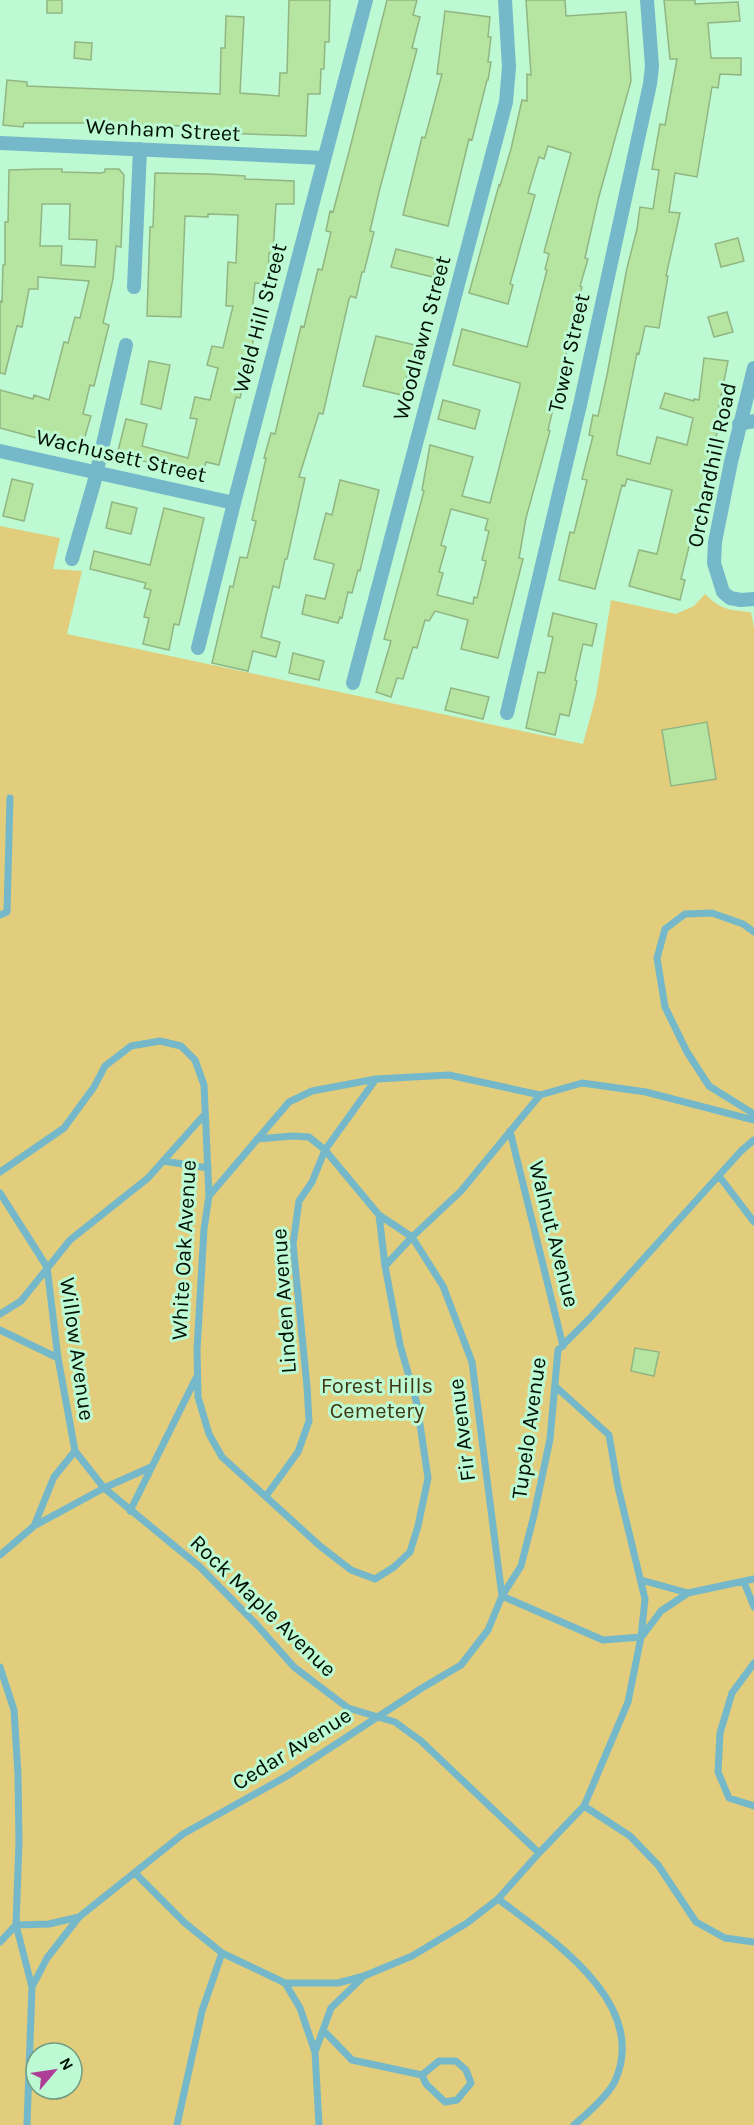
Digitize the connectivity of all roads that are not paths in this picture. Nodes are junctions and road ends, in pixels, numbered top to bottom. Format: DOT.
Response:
graph roads {
  1 [pos="366,0"];
  2 [pos="505,0"];
  3 [pos="647,0"];
  4 [pos="0,143"];
  5 [pos="140,150"];
  6 [pos="324,158"];
  7 [pos="134,287"];
  8 [pos="126,345"];
  9 [pos="754,368"];
  10 [pos="754,421"];
  11 [pos="739,424"];
  12 [pos="0,451"];
  13 [pos="96,472"];
  14 [pos="234,503"];
  15 [pos="72,559"];
  16 [pos="754,599"];
  17 [pos="198,648"];
  18 [pos="353,683"];
  19 [pos="507,713"];
  20 [pos="10,798"];
  21 [pos="0,915"];
  22 [pos="754,932"];
  23 [pos="376,1080"];
  24 [pos="540,1095"];
  25 [pos="205,1114"];
  26 [pos="754,1114"];
  27 [pos="754,1120"];
  28 [pos="510,1131"];
  29 [pos="258,1139"];
  30 [pos="754,1140"];
  31 [pos="325,1150"];
  32 [pos="163,1161"];
  33 [pos="208,1168"];
  34 [pos="0,1172"];
  35 [pos="719,1176"];
  36 [pos="0,1193"];
  37 [pos="209,1196"];
  38 [pos="379,1215"];
  39 [pos="754,1222"];
  40 [pos="412,1237"];
  41 [pos="385,1266"];
  42 [pos="47,1267"];
  43 [pos="0,1314"];
  44 [pos="0,1330"];
  45 [pos="563,1346"];
  46 [pos="58,1359"];
  47 [pos="198,1374"];
  48 [pos="555,1386"];
  49 [pos="75,1451"];
  50 [pos="151,1467"];
  51 [pos="104,1488"];
  52 [pos="266,1496"];
  53 [pos="130,1511"];
  54 [pos="34,1526"];
  55 [pos="0,1555"];
  56 [pos="754,1579"];
  57 [pos="641,1580"];
  58 [pos="744,1582"];
  59 [pos="688,1593"];
  60 [pos="501,1596"];
  61 [pos="754,1607"];
  62 [pos="641,1637"];
  63 [pos="754,1663"];
  64 [pos="0,1667"];
  65 [pos="379,1717"];
  66 [pos="584,1806"];
  67 [pos="754,1806"];
  68 [pos="539,1853"];
  69 [pos="135,1873"];
  70 [pos="498,1899"];
  71 [pos="79,1917"];
  72 [pos="16,1925"];
  73 [pos="0,1942"];
  74 [pos="754,1942"];
  75 [pos="222,1953"];
  76 [pos="364,1976"];
  77 [pos="285,1983"];
  78 [pos="32,1987"];
  79 [pos="323,2030"];
  80 [pos="315,2052"];
  81 [pos="422,2075"];
  82 [pos="27,2125"];
  83 [pos="177,2125"];
  84 [pos="319,2125"];
  85 [pos="574,2125"];
  1 -- 6 [label="street, Weld Hill Street"];
  2 -- 18 [label="street, Woodlawn Street"];
  3 -- 19 [label="street, Tower Street"];
  4 -- 5 [label="street, Wenham Street"];
  5 -- 6 [label="street, Wenham Street"];
  5 -- 7 [label="street"];
  6 -- 14 [label="street, Weld Hill Street"];
  8 -- 13 [label="street"];
  9 -- 11 [label="street, Orchardhill Road"];
  10 -- 11 [label="street"];
  11 -- 16 [label="street, Orchardhill Road"];
  12 -- 13 [label="street, Wachusett Street"];
  13 -- 14 [label="street, Wachusett Street"];
  13 -- 15 [label="street"];
  14 -- 17 [label="street, Weld Hill Street"];
  20 -- 21 [label="lane"];
  22 -- 26 [label="lane"];
  23 -- 24 [label="lane"];
  23 -- 29 [label="lane"];
  23 -- 31 [label="lane, Linden Avenue"];
  24 -- 27 [label="lane"];
  24 -- 28 [label="lane"];
  25 -- 32 [label="lane"];
  25 -- 33 [label="lane, White Oak Avenue"];
  25 -- 34 [label="lane, White Oak Avenue"];
  28 -- 40 [label="lane"];
  28 -- 45 [label="lane, Walnut Avenue"];
  29 -- 31 [label="lane"];
  29 -- 37 [label="lane"];
  30 -- 35 [label="lane, Tupelo Avenue"];
  31 -- 38 [label="lane"];
  31 -- 52 [label="lane, Linden Avenue"];
  32 -- 33 [label="lane"];
  32 -- 42 [label="lane"];
  33 -- 37 [label="lane, White Oak Avenue"];
  35 -- 39 [label="lane"];
  35 -- 45 [label="lane, Tupelo Avenue"];
  36 -- 42 [label="lane, Willow Avenue"];
  37 -- 47 [label="lane, White Oak Avenue"];
  38 -- 40 [label="lane"];
  38 -- 41 [label="lane"];
  40 -- 41 [label="lane"];
  40 -- 60 [label="lane, Fir Avenue"];
  41 -- 52 [label="lane, White Oak Avenue"];
  42 -- 43 [label="lane"];
  42 -- 46 [label="lane, Willow Avenue"];
  44 -- 46 [label="lane"];
  45 -- 48 [label="lane, Tupelo Avenue"];
  46 -- 49 [label="lane, Willow Avenue"];
  47 -- 50 [label="lane, White Oak Avenue"];
  47 -- 52 [label="lane, White Oak Avenue"];
  48 -- 57 [label="lane"];
  48 -- 60 [label="lane, Tupelo Avenue"];
  49 -- 51 [label="lane, Willow Avenue"];
  49 -- 54 [label="lane, Willow Avenue"];
  50 -- 51 [label="lane"];
  50 -- 53 [label="lane, White Oak Avenue"];
  51 -- 53 [label="lane, Rock Maple Avenue"];
  51 -- 54 [label="lane"];
  53 -- 65 [label="lane, Rock Maple Avenue"];
  54 -- 55 [label="lane, Willow Avenue"];
  56 -- 58 [label="lane"];
  57 -- 59 [label="lane"];
  57 -- 62 [label="lane"];
  58 -- 59 [label="lane"];
  58 -- 61 [label="lane"];
  59 -- 62 [label="lane"];
  60 -- 62 [label="lane"];
  60 -- 65 [label="lane, Cedar Avenue"];
  62 -- 66 [label="lane"];
  63 -- 67 [label="lane"];
  64 -- 72 [label="lane"];
  65 -- 68 [label="lane, Rock Maple Avenue"];
  65 -- 69 [label="lane, Cedar Avenue"];
  66 -- 68 [label="lane"];
  66 -- 74 [label="lane"];
  68 -- 70 [label="lane"];
  69 -- 71 [label="lane, Cedar Avenue"];
  69 -- 75 [label="lane"];
  70 -- 76 [label="lane"];
  70 -- 85 [label="lane"];
  71 -- 72 [label="lane"];
  71 -- 78 [label="lane"];
  72 -- 73 [label="lane"];
  72 -- 78 [label="lane"];
  75 -- 77 [label="lane"];
  75 -- 83 [label="lane"];
  76 -- 77 [label="lane"];
  76 -- 79 [label="lane"];
  77 -- 80 [label="lane"];
  78 -- 82 [label="lane"];
  79 -- 80 [label="lane"];
  79 -- 81 [label="lane"];
  80 -- 84 [label="lane"];
  81 -- 81 [label="lane"];
}
